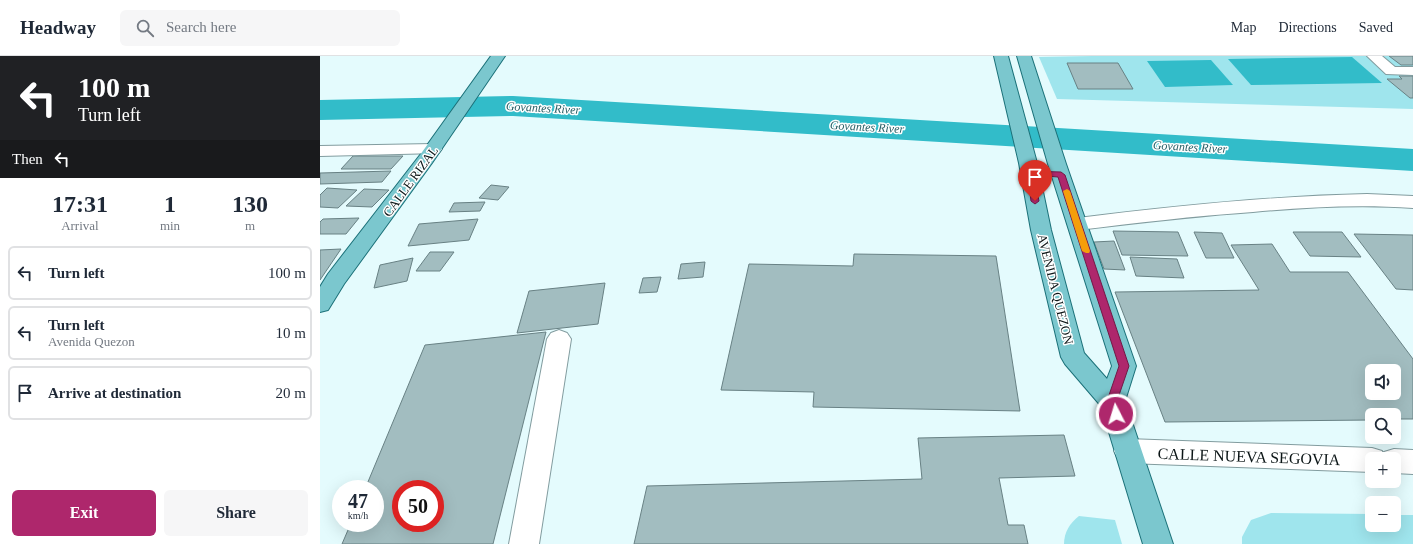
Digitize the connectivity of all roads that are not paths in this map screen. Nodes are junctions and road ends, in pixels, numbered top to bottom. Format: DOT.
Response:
graph roads {
  1 [pos="498,56"];
  2 [pos="1002,56"];
  3 [pos="1024,56"];
  4 [pos="1374,56"];
  5 [pos="1413,71"];
  6 [pos="1013,103"];
  7 [pos="1039,104"];
  8 [pos="433,149"];
  9 [pos="320,150"];
  10 [pos="1029,168"];
  11 [pos="1059,169"];
  12 [pos="1413,202"];
  13 [pos="1078,224"];
  14 [pos="320,304"];
  15 [pos="559,338"];
  16 [pos="1112,401"];
  17 [pos="1127,451"];
  18 [pos="1365,460"];
  19 [pos="1401,461"];
  20 [pos="1413,462"];
  21 [pos="524,544"];
  22 [pos="1158,544"];
  1 -- 8 [label="main road, CALLE RIZAL"];
  2 -- 6 [label="main road, AVENIDA QUEZON"];
  3 -- 7 [label="main road"];
  4 -- 5 [label="street"];
  6 -- 7 [label="main road"];
  6 -- 10 [label="main road, AVENIDA QUEZON"];
  7 -- 11 [label="main road"];
  8 -- 9 [label="street"];
  8 -- 14 [label="main road, CALLE RIZAL"];
  10 -- 11 [label="main road"];
  10 -- 16 [label="main road, AVENIDA QUEZON"];
  11 -- 13 [label="main road"];
  12 -- 13 [label="street"];
  13 -- 16 [label="main road"];
  15 -- 21 [label="street"];
  16 -- 17 [label="main road, AVENIDA QUEZON"];
  17 -- 18 [label="street, CALLE NUEVA SEGOVIA"];
  17 -- 22 [label="main road, AVENIDA QUEZON"];
  19 -- 20 [label="street"];
}
